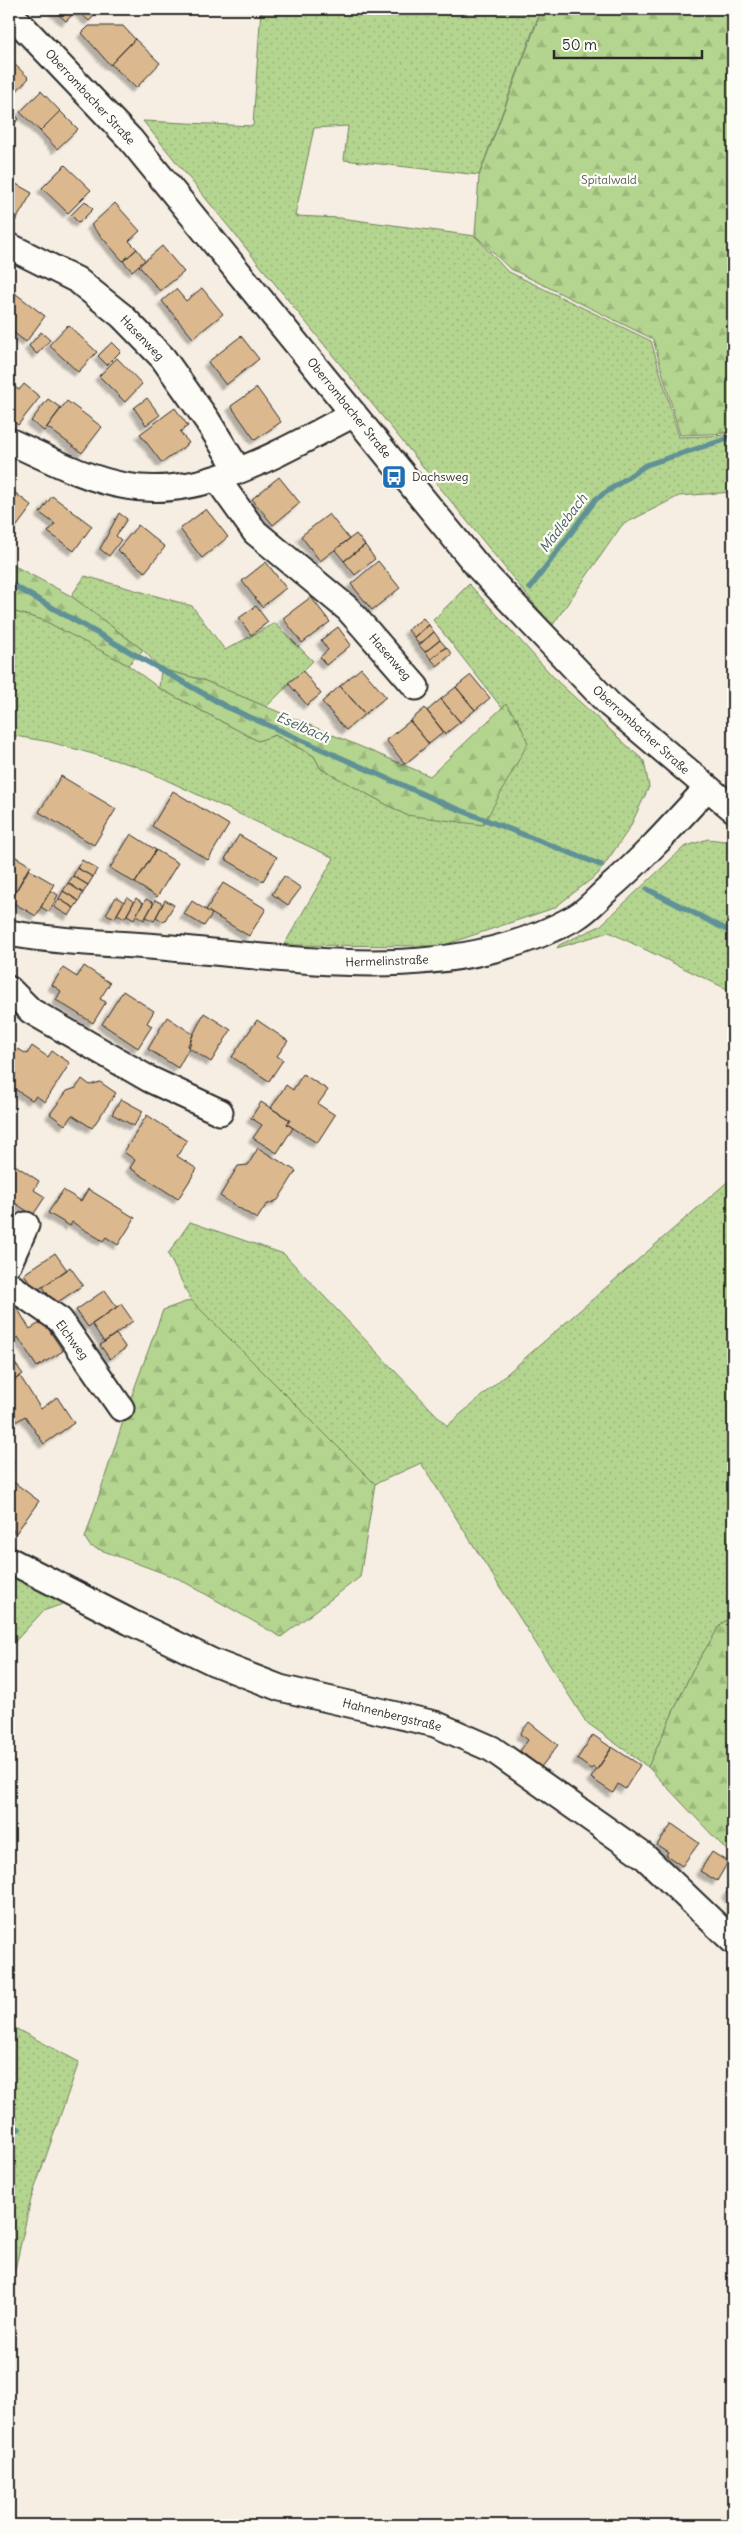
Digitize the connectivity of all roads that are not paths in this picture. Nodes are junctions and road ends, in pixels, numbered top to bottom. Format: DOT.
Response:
graph roads {
  1 [pos="9,12"];
  2 [pos="9,246"];
  3 [pos="354,414"];
  4 [pos="9,441"];
  5 [pos="227,474"];
  6 [pos="416,687"];
  7 [pos="707,788"];
  8 [pos="733,809"];
  9 [pos="9,933"];
  10 [pos="9,989"];
  11 [pos="220,1112"];
  12 [pos="26,1225"];
  13 [pos="9,1264"];
  14 [pos="9,1285"];
  15 [pos="121,1408"];
  16 [pos="9,1560"];
  17 [pos="733,1941"];
  1 -- 3 [label="street, Oberrombacher Straße"];
  2 -- 5 [label="street, Hasenweg"];
  3 -- 5 [label="street"];
  3 -- 7 [label="street, Oberrombacher Straße"];
  4 -- 5 [label="street"];
  5 -- 6 [label="street, Hasenweg"];
  7 -- 8 [label="street, Oberrombacher Straße"];
  7 -- 9 [label="street, Hermelinstraße"];
  10 -- 11 [label="street"];
  12 -- 13 [label="street"];
  14 -- 15 [label="street, Elchweg"];
  16 -- 17 [label="street, Hahnenbergstraße"];
}
